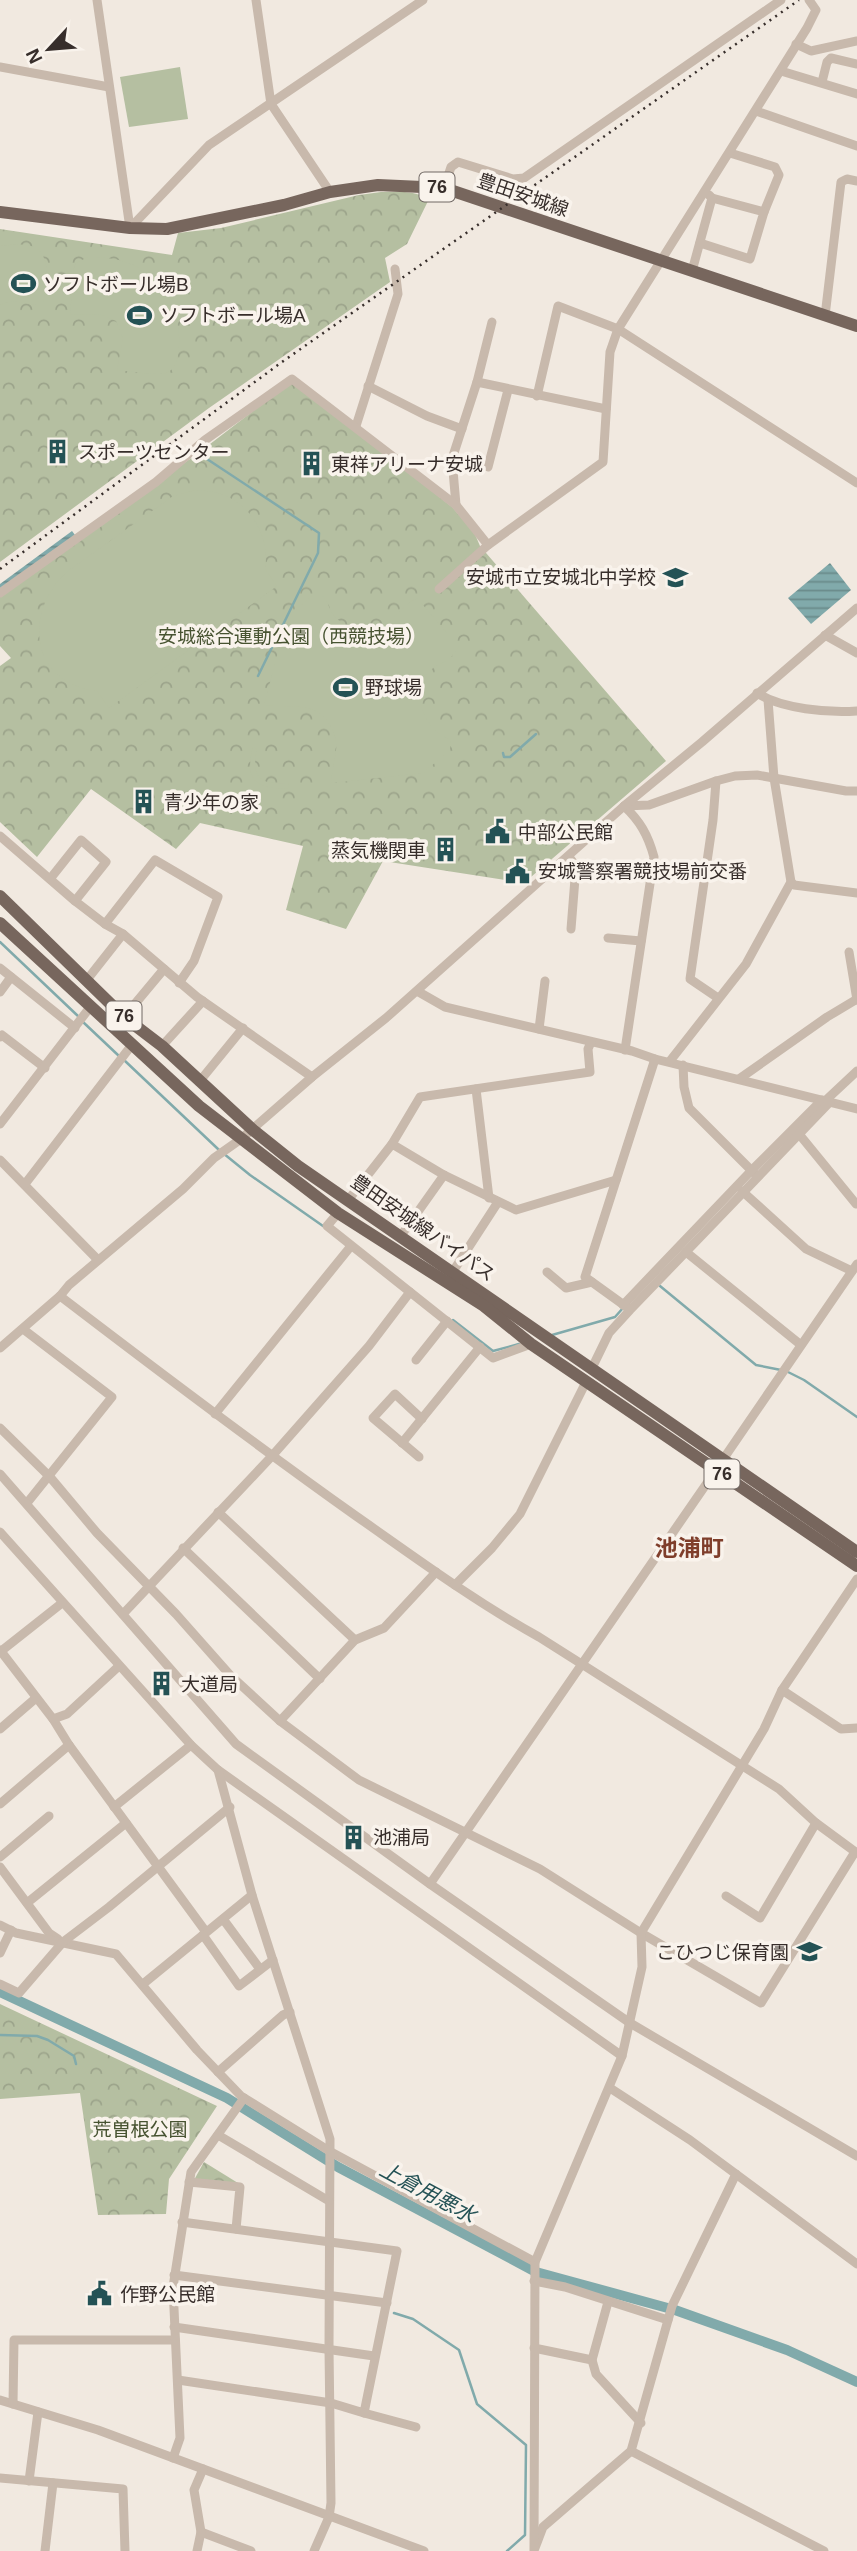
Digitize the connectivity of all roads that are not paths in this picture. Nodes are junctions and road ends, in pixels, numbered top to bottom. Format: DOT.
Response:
graph roads {
  1 [pos="97,0"];
  2 [pos="256,0"];
  3 [pos="781,0"];
  4 [pos="809,0"];
  5 [pos="418,2"];
  6 [pos="857,41"];
  7 [pos="796,44"];
  8 [pos="857,64"];
  9 [pos="0,67"];
  10 [pos="781,71"];
  11 [pos="822,82"];
  12 [pos="109,87"];
  13 [pos="857,94"];
  14 [pos="271,104"];
  15 [pos="756,111"];
  16 [pos="857,146"];
  17 [pos="730,153"];
  18 [pos="857,181"];
  19 [pos="444,188"];
  20 [pos="705,191"];
  21 [pos="330,192"];
  22 [pos="712,198"];
  23 [pos="0,212"];
  24 [pos="764,212"];
  25 [pos="130,228"];
  26 [pos="700,243"];
  27 [pos="660,261"];
  28 [pos="395,269"];
  29 [pos="692,271"];
  30 [pos="825,316"];
  31 [pos="492,322"];
  32 [pos="857,326"];
  33 [pos="618,329"];
  34 [pos="477,382"];
  35 [pos="368,386"];
  36 [pos="508,390"];
  37 [pos="537,396"];
  38 [pos="606,410"];
  39 [pos="356,426"];
  40 [pos="461,429"];
  41 [pos="488,467"];
  42 [pos="857,484"];
  43 [pos="456,505"];
  44 [pos="488,545"];
  45 [pos="439,589"];
  46 [pos="0,593"];
  47 [pos="857,608"];
  48 [pos="825,635"];
  49 [pos="857,653"];
  50 [pos="757,693"];
  51 [pos="768,700"];
  52 [pos="857,711"];
  53 [pos="774,778"];
  54 [pos="716,781"];
  55 [pos="857,791"];
  56 [pos="624,806"];
  57 [pos="0,836"];
  58 [pos="569,857"];
  59 [pos="50,879"];
  60 [pos="791,882"];
  61 [pos="857,893"];
  62 [pos="0,896"];
  63 [pos="75,901"];
  64 [pos="0,923"];
  65 [pos="105,924"];
  66 [pos="571,929"];
  67 [pos="123,934"];
  68 [pos="608,938"];
  69 [pos="641,941"];
  70 [pos="849,952"];
  71 [pos="0,968"];
  72 [pos="164,969"];
  73 [pos="11,977"];
  74 [pos="86,981"];
  75 [pos="545,981"];
  76 [pos="179,982"];
  77 [pos="417,991"];
  78 [pos="0,992"];
  79 [pos="718,998"];
  80 [pos="857,1000"];
  81 [pos="203,1001"];
  82 [pos="91,1006"];
  83 [pos="124,1017"];
  84 [pos="75,1028"];
  85 [pos="243,1028"];
  86 [pos="539,1029"];
  87 [pos="1,1035"];
  88 [pos="591,1042"];
  89 [pos="131,1045"];
  90 [pos="162,1046"];
  91 [pos="625,1050"];
  92 [pos="655,1059"];
  93 [pos="670,1061"];
  94 [pos="683,1065"];
  95 [pos="45,1068"];
  96 [pos="857,1071"];
  97 [pos="312,1077"];
  98 [pos="739,1079"];
  99 [pos="199,1082"];
  100 [pos="477,1089"];
  101 [pos="826,1101"];
  102 [pos="857,1109"];
  103 [pos="0,1124"];
  104 [pos="253,1129"];
  105 [pos="799,1134"];
  106 [pos="242,1139"];
  107 [pos="392,1144"];
  108 [pos="0,1160"];
  109 [pos="754,1173"];
  110 [pos="444,1175"];
  111 [pos="617,1180"];
  112 [pos="25,1184"];
  113 [pos="742,1191"];
  114 [pos="349,1199"];
  115 [pos="494,1200"];
  116 [pos="857,1204"];
  117 [pos="338,1213"];
  118 [pos="400,1237"];
  119 [pos="351,1246"];
  120 [pos="686,1252"];
  121 [pos="98,1260"];
  122 [pos="854,1267"];
  123 [pos="547,1272"];
  124 [pos="452,1273"];
  125 [pos="592,1282"];
  126 [pos="410,1292"];
  127 [pos="60,1296"];
  128 [pos="626,1307"];
  129 [pos="447,1321"];
  130 [pos="23,1329"];
  131 [pos="531,1344"];
  132 [pos="801,1345"];
  133 [pos="0,1348"];
  134 [pos="480,1348"];
  135 [pos="416,1360"];
  136 [pos="592,1368"];
  137 [pos="586,1381"];
  138 [pos="215,1415"];
  139 [pos="422,1419"];
  140 [pos="0,1428"];
  141 [pos="402,1443"];
  142 [pos="272,1456"];
  143 [pos="419,1457"];
  144 [pos="724,1458"];
  145 [pos="716,1470"];
  146 [pos="0,1474"];
  147 [pos="50,1477"];
  148 [pos="27,1503"];
  149 [pos="218,1512"];
  150 [pos="0,1532"];
  151 [pos="183,1548"];
  152 [pos="857,1552"];
  153 [pos="857,1566"];
  154 [pos="436,1572"];
  155 [pos="857,1579"];
  156 [pos="148,1585"];
  157 [pos="455,1585"];
  158 [pos="62,1603"];
  159 [pos="123,1614"];
  160 [pos="355,1640"];
  161 [pos="0,1651"];
  162 [pos="581,1664"];
  163 [pos="119,1666"];
  164 [pos="320,1679"];
  165 [pos="782,1690"];
  166 [pos="36,1698"];
  167 [pos="53,1719"];
  168 [pos="280,1721"];
  169 [pos="857,1728"];
  170 [pos="0,1729"];
  171 [pos="69,1745"];
  172 [pos="191,1745"];
  173 [pos="743,1766"];
  174 [pos="218,1770"];
  175 [pos="0,1804"];
  176 [pos="114,1807"];
  177 [pos="230,1807"];
  178 [pos="49,1816"];
  179 [pos="125,1823"];
  180 [pos="816,1823"];
  181 [pos="465,1833"];
  182 [pos="856,1853"];
  183 [pos="0,1857"];
  184 [pos="157,1866"];
  185 [pos="0,1867"];
  186 [pos="430,1884"];
  187 [pos="252,1895"];
  188 [pos="726,1896"];
  189 [pos="27,1903"];
  190 [pos="223,1919"];
  191 [pos="0,1925"];
  192 [pos="11,1930"];
  193 [pos="641,1933"];
  194 [pos="205,1934"];
  195 [pos="63,1942"];
  196 [pos="0,1953"];
  197 [pos="273,1960"];
  198 [pos="260,1969"];
  199 [pos="0,1984"];
  200 [pos="143,1984"];
  201 [pos="290,2012"];
  202 [pos="630,2023"];
  203 [pos="622,2056"];
  204 [pos="218,2072"];
  205 [pos="610,2088"];
  206 [pos="244,2098"];
  207 [pos="218,2135"];
  208 [pos="331,2152"];
  209 [pos="857,2156"];
  210 [pos="736,2174"];
  211 [pos="189,2182"];
  212 [pos="329,2201"];
  213 [pos="182,2222"];
  214 [pos="236,2229"];
  215 [pos="328,2241"];
  216 [pos="535,2262"];
  217 [pos="857,2264"];
  218 [pos="174,2275"];
  219 [pos="534,2278"];
  220 [pos="329,2294"];
  221 [pos="608,2302"];
  222 [pos="387,2303"];
  223 [pos="670,2314"];
  224 [pos="174,2328"];
  225 [pos="175,2340"];
  226 [pos="534,2348"];
  227 [pos="329,2350"];
  228 [pos="374,2356"];
  229 [pos="592,2360"];
  230 [pos="178,2380"];
  231 [pos="0,2400"];
  232 [pos="331,2403"];
  233 [pos="13,2404"];
  234 [pos="38,2412"];
  235 [pos="364,2413"];
  236 [pos="640,2423"];
  237 [pos="416,2427"];
  238 [pos="631,2451"];
  239 [pos="173,2458"];
  240 [pos="203,2469"];
  241 [pos="0,2478"];
  242 [pos="29,2481"];
  243 [pos="53,2483"];
  244 [pos="329,2517"];
  245 [pos="201,2532"];
  246 [pos="45,2551"];
  247 [pos="125,2551"];
  248 [pos="197,2551"];
  249 [pos="250,2551"];
  250 [pos="314,2551"];
  251 [pos="424,2551"];
  252 [pos="534,2551"];
  253 [pos="824,2551"];
  1 -- 12 [label="street"];
  2 -- 14 [label="street"];
  3 -- 19 [label="street"];
  4 -- 7 [label="street"];
  5 -- 14 [label="street"];
  6 -- 7 [label="street"];
  7 -- 10 [label="street"];
  8 -- 11 [label="street"];
  9 -- 12 [label="street"];
  10 -- 11 [label="street"];
  10 -- 15 [label="street"];
  11 -- 13 [label="street"];
  12 -- 25 [label="street"];
  14 -- 21 [label="street"];
  14 -- 25 [label="street"];
  15 -- 16 [label="street"];
  15 -- 17 [label="street"];
  17 -- 20 [label="street"];
  17 -- 24 [label="street"];
  18 -- 30 [label="street"];
  19 -- 21 [label="main road, 豊田安城線 / 76"];
  19 -- 27 [label="main road, 豊田安城線 / 76"];
  20 -- 22 [label="street"];
  20 -- 27 [label="street"];
  21 -- 25 [label="main road, 豊田安城線 / 76"];
  22 -- 24 [label="street"];
  22 -- 26 [label="street"];
  23 -- 25 [label="main road, 豊田安城線 / 76"];
  24 -- 26 [label="street"];
  26 -- 29 [label="street"];
  27 -- 29 [label="main road, 豊田安城線 / 76"];
  27 -- 33 [label="street"];
  28 -- 35 [label="street"];
  29 -- 30 [label="main road, 豊田安城線 / 76"];
  30 -- 32 [label="main road, 豊田安城線 / 76"];
  31 -- 34 [label="street"];
  33 -- 37 [label="street"];
  33 -- 38 [label="street"];
  33 -- 42 [label="street"];
  34 -- 36 [label="street"];
  34 -- 40 [label="street"];
  35 -- 39 [label="street"];
  35 -- 40 [label="street"];
  36 -- 37 [label="street"];
  36 -- 41 [label="street"];
  37 -- 38 [label="street"];
  38 -- 44 [label="street"];
  39 -- 43 [label="street"];
  39 -- 46 [label="street"];
  40 -- 43 [label="street"];
  43 -- 44 [label="street"];
  44 -- 45 [label="street"];
  47 -- 48 [label="street"];
  48 -- 49 [label="street"];
  48 -- 50 [label="street"];
  50 -- 51 [label="street"];
  50 -- 56 [label="street"];
  51 -- 52 [label="street"];
  51 -- 53 [label="street"];
  53 -- 54 [label="street"];
  53 -- 55 [label="street"];
  53 -- 60 [label="street"];
  54 -- 56 [label="street"];
  54 -- 79 [label="street"];
  56 -- 58 [label="street"];
  56 -- 69 [label="street"];
  57 -- 59 [label="street"];
  58 -- 66 [label="street"];
  58 -- 77 [label="street"];
  59 -- 63 [label="street"];
  59 -- 63 [label="street"];
  60 -- 61 [label="street"];
  60 -- 79 [label="street"];
  62 -- 74 [label="main road, 豊田安城線バイパス / 76"];
  63 -- 65 [label="street"];
  64 -- 82 [label="main road, 豊田安城線バイパス / 76"];
  65 -- 67 [label="street"];
  65 -- 76 [label="street"];
  67 -- 72 [label="street"];
  67 -- 74 [label="street"];
  68 -- 69 [label="street"];
  69 -- 91 [label="street"];
  70 -- 80 [label="street"];
  71 -- 73 [label="street"];
  72 -- 76 [label="street"];
  72 -- 83 [label="street"];
  73 -- 78 [label="street"];
  73 -- 84 [label="street"];
  74 -- 83 [label="main road, 豊田安城線バイパス / 76"];
  75 -- 86 [label="street"];
  76 -- 81 [label="street"];
  77 -- 86 [label="street"];
  77 -- 97 [label="street"];
  79 -- 93 [label="street"];
  80 -- 98 [label="street"];
  81 -- 85 [label="street"];
  81 -- 90 [label="street"];
  82 -- 84 [label="street"];
  82 -- 89 [label="main road, 豊田安城線バイパス / 76"];
  83 -- 90 [label="main road, 豊田安城線バイパス / 76"];
  84 -- 95 [label="street"];
  85 -- 97 [label="street"];
  85 -- 99 [label="street"];
  86 -- 88 [label="street"];
  87 -- 95 [label="street"];
  88 -- 91 [label="street"];
  88 -- 100 [label="street"];
  89 -- 106 [label="main road, 豊田安城線バイパス / 76"];
  89 -- 112 [label="street"];
  90 -- 99 [label="main road, 豊田安城線バイパス / 76"];
  91 -- 92 [label="street"];
  92 -- 93 [label="street"];
  92 -- 111 [label="street"];
  93 -- 94 [label="street"];
  94 -- 98 [label="street"];
  94 -- 109 [label="street"];
  95 -- 103 [label="street"];
  96 -- 101 [label="street"];
  97 -- 104 [label="street"];
  98 -- 101 [label="street"];
  99 -- 104 [label="main road, 豊田安城線バイパス / 76"];
  100 -- 107 [label="street"];
  100 -- 115 [label="street"];
  101 -- 102 [label="street"];
  101 -- 105 [label="street"];
  101 -- 109 [label="street"];
  104 -- 106 [label="street"];
  104 -- 114 [label="main road, 豊田安城線バイパス / 76"];
  105 -- 109 [label="street"];
  105 -- 116 [label="street"];
  106 -- 117 [label="main road, 豊田安城線バイパス / 76"];
  106 -- 121 [label="street"];
  107 -- 110 [label="street"];
  107 -- 114 [label="street"];
  108 -- 112 [label="street"];
  109 -- 113 [label="street"];
  109 -- 128 [label="street"];
  110 -- 115 [label="street"];
  110 -- 118 [label="street"];
  111 -- 115 [label="street"];
  111 -- 125 [label="street"];
  112 -- 121 [label="street"];
  113 -- 120 [label="street"];
  113 -- 122 [label="street"];
  114 -- 118 [label="main road, 豊田安城線バイパス / 76"];
  115 -- 124 [label="street"];
  117 -- 119 [label="street"];
  117 -- 131 [label="main road, 豊田安城線バイパス / 76"];
  118 -- 124 [label="main road, 豊田安城線バイパス / 76"];
  119 -- 126 [label="street"];
  119 -- 138 [label="street"];
  120 -- 128 [label="street"];
  120 -- 132 [label="street"];
  121 -- 127 [label="street"];
  122 -- 132 [label="street"];
  123 -- 125 [label="street"];
  124 -- 136 [label="main road, 豊田安城線バイパス / 76"];
  125 -- 128 [label="street"];
  126 -- 129 [label="street"];
  126 -- 142 [label="street"];
  127 -- 130 [label="street"];
  127 -- 138 [label="street"];
  128 -- 136 [label="street"];
  129 -- 134 [label="street"];
  129 -- 135 [label="street"];
  130 -- 133 [label="street"];
  130 -- 147 [label="street"];
  131 -- 134 [label="street"];
  131 -- 137 [label="main road, 豊田安城線バイパス / 76"];
  132 -- 144 [label="street"];
  134 -- 139 [label="street"];
  136 -- 144 [label="main road, 豊田安城線バイパス / 76"];
  137 -- 145 [label="main road, 豊田安城線バイパス / 76"];
  137 -- 157 [label="street"];
  138 -- 142 [label="street"];
  139 -- 141 [label="street"];
  139 -- 141 [label="street"];
  140 -- 147 [label="street"];
  141 -- 143 [label="street"];
  142 -- 149 [label="street"];
  142 -- 154 [label="street"];
  144 -- 152 [label="main road, 豊田安城線バイパス / 76"];
  145 -- 153 [label="main road, 豊田安城線バイパス / 76"];
  145 -- 162 [label="street"];
  146 -- 148 [label="street"];
  147 -- 148 [label="street"];
  147 -- 156 [label="street"];
  148 -- 159 [label="street"];
  149 -- 151 [label="street"];
  149 -- 160 [label="street"];
  150 -- 158 [label="street"];
  151 -- 156 [label="street"];
  151 -- 164 [label="street"];
  154 -- 157 [label="street"];
  154 -- 160 [label="street"];
  155 -- 165 [label="street"];
  156 -- 159 [label="street"];
  156 -- 168 [label="street"];
  157 -- 162 [label="street"];
  158 -- 161 [label="street"];
  158 -- 163 [label="street"];
  159 -- 186 [label="street"];
  160 -- 164 [label="street"];
  161 -- 166 [label="street"];
  162 -- 173 [label="street"];
  162 -- 181 [label="street"];
  163 -- 167 [label="street"];
  163 -- 172 [label="street"];
  164 -- 168 [label="street"];
  165 -- 169 [label="street"];
  165 -- 173 [label="street"];
  166 -- 167 [label="street"];
  166 -- 170 [label="street"];
  167 -- 171 [label="street"];
  168 -- 181 [label="street"];
  171 -- 175 [label="street"];
  171 -- 176 [label="street"];
  172 -- 174 [label="street"];
  172 -- 176 [label="street"];
  173 -- 180 [label="street"];
  173 -- 193 [label="street"];
  174 -- 177 [label="street"];
  174 -- 203 [label="street"];
  176 -- 179 [label="street"];
  177 -- 184 [label="street"];
  177 -- 187 [label="street"];
  178 -- 183 [label="street"];
  179 -- 184 [label="street"];
  179 -- 189 [label="street"];
  180 -- 182 [label="street"];
  180 -- 188 [label="street"];
  181 -- 186 [label="street"];
  181 -- 193 [label="street"];
  182 -- 193 [label="street"];
  184 -- 194 [label="street"];
  184 -- 195 [label="street"];
  185 -- 189 [label="street"];
  186 -- 202 [label="street"];
  187 -- 190 [label="street"];
  187 -- 197 [label="street"];
  189 -- 195 [label="street"];
  190 -- 194 [label="street"];
  190 -- 198 [label="street"];
  191 -- 192 [label="street"];
  192 -- 195 [label="street"];
  192 -- 196 [label="street"];
  193 -- 202 [label="street"];
  194 -- 198 [label="street"];
  194 -- 200 [label="street"];
  195 -- 199 [label="street"];
  195 -- 200 [label="street"];
  197 -- 198 [label="street"];
  197 -- 201 [label="street"];
  200 -- 204 [label="street"];
  201 -- 204 [label="street"];
  201 -- 208 [label="street"];
  202 -- 203 [label="street"];
  202 -- 209 [label="street"];
  203 -- 205 [label="street"];
  204 -- 206 [label="street"];
  205 -- 210 [label="street"];
  205 -- 216 [label="street"];
  206 -- 207 [label="street"];
  206 -- 208 [label="street"];
  207 -- 211 [label="street"];
  207 -- 212 [label="street"];
  208 -- 212 [label="street"];
  208 -- 216 [label="street"];
  210 -- 217 [label="street"];
  210 -- 223 [label="street"];
  211 -- 213 [label="street"];
  211 -- 214 [label="street"];
  212 -- 215 [label="street"];
  213 -- 214 [label="street"];
  213 -- 218 [label="street"];
  214 -- 215 [label="street"];
  215 -- 220 [label="street"];
  215 -- 222 [label="street"];
  216 -- 219 [label="street"];
  218 -- 220 [label="street"];
  218 -- 224 [label="street"];
  219 -- 221 [label="street"];
  219 -- 226 [label="street"];
  220 -- 222 [label="street"];
  220 -- 227 [label="street"];
  221 -- 223 [label="street"];
  221 -- 229 [label="street"];
  222 -- 228 [label="street"];
  223 -- 236 [label="street"];
  224 -- 225 [label="street"];
  224 -- 227 [label="street"];
  225 -- 230 [label="street"];
  225 -- 233 [label="street"];
  226 -- 229 [label="street"];
  226 -- 252 [label="street"];
  227 -- 228 [label="street"];
  227 -- 232 [label="street"];
  228 -- 235 [label="street"];
  229 -- 236 [label="street"];
  230 -- 232 [label="street"];
  230 -- 239 [label="street"];
  231 -- 233 [label="street"];
  232 -- 235 [label="street"];
  232 -- 244 [label="street"];
  233 -- 234 [label="street"];
  234 -- 239 [label="street"];
  234 -- 242 [label="street"];
  235 -- 237 [label="street"];
  236 -- 238 [label="street"];
  238 -- 252 [label="street"];
  238 -- 253 [label="street"];
  239 -- 240 [label="street"];
  240 -- 244 [label="street"];
  240 -- 245 [label="street"];
  241 -- 242 [label="street"];
  242 -- 243 [label="street"];
  243 -- 246 [label="street"];
  243 -- 247 [label="street"];
  244 -- 250 [label="street"];
  244 -- 251 [label="street"];
  245 -- 248 [label="street"];
  245 -- 249 [label="street"];
}
